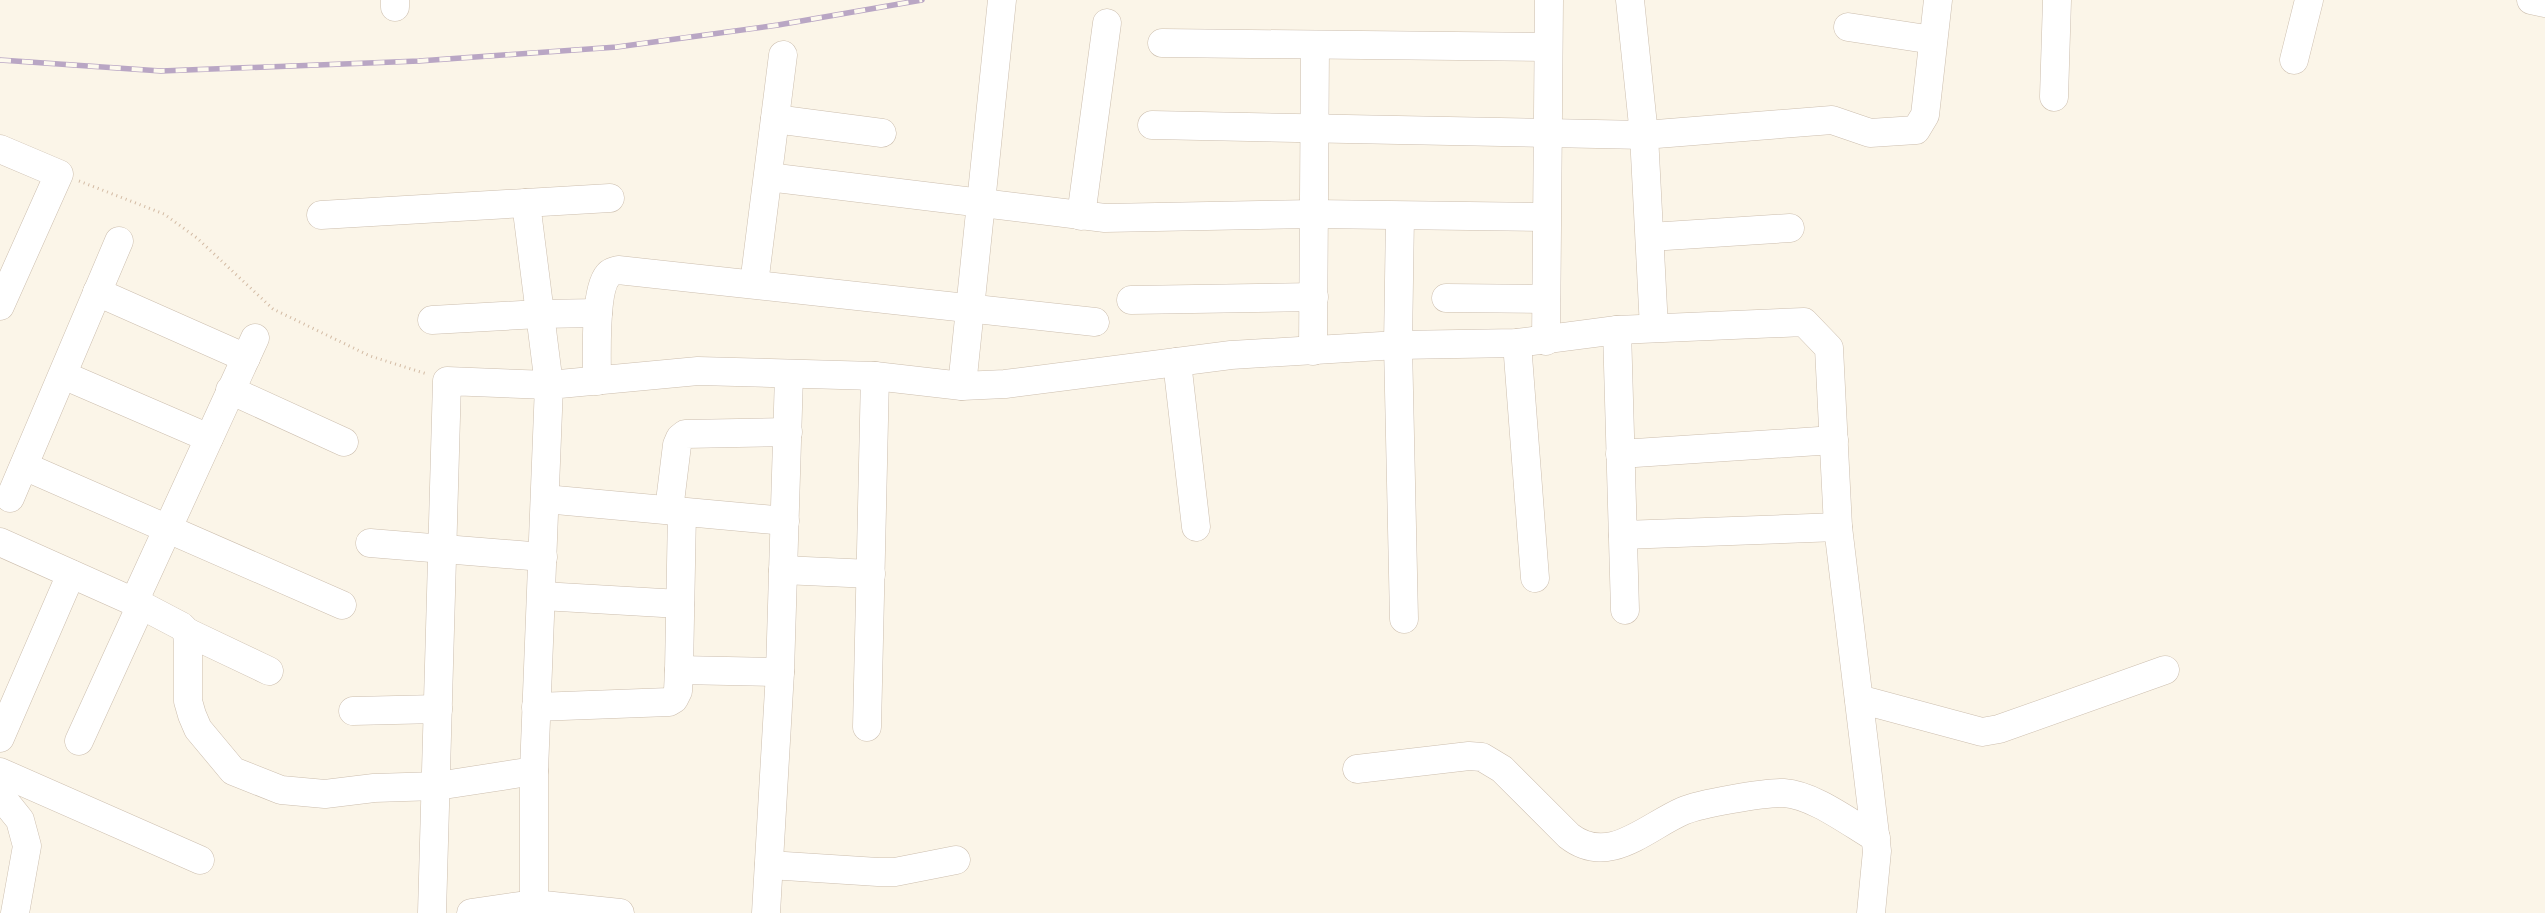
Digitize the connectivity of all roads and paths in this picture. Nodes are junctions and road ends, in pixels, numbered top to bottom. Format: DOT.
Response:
graph roads {
  1 [pos="1002,0"];
  2 [pos="1549,0"];
  3 [pos="1630,0"];
  4 [pos="1938,0"];
  5 [pos="2058,0"];
  6 [pos="2309,0"];
  7 [pos="2531,0"];
  8 [pos="2545,3"];
  9 [pos="1107,23"];
  10 [pos="1848,26"];
  11 [pos="1933,40"];
  12 [pos="1162,44"];
  13 [pos="1315,45"];
  14 [pos="1548,47"];
  15 [pos="783,55"];
  16 [pos="2294,60"];
  17 [pos="2054,97"];
  18 [pos="775,119"];
  19 [pos="1152,125"];
  20 [pos="1315,129"];
  21 [pos="1547,132"];
  22 [pos="882,133"];
  23 [pos="1644,135"];
  24 [pos="0,149"];
  25 [pos="59,174"];
  26 [pos="768,177"];
  27 [pos="610,198"];
  28 [pos="981,202"];
  29 [pos="526,203"];
  30 [pos="1314,214"];
  31 [pos="321,215"];
  32 [pos="1081,216"];
  33 [pos="1400,216"];
  34 [pos="1546,218"];
  35 [pos="1790,228"];
  36 [pos="1650,237"];
  37 [pos="119,241"];
  38 [pos="754,284"];
  39 [pos="98,292"];
  40 [pos="1314,297"];
  41 [pos="1446,298"];
  42 [pos="1546,299"];
  43 [pos="1132,300"];
  44 [pos="0,306"];
  45 [pos="970,309"];
  46 [pos="598,313"];
  47 [pos="539,314"];
  48 [pos="432,320"];
  49 [pos="1095,322"];
  50 [pos="1654,328"];
  51 [pos="1617,330"];
  52 [pos="1546,340"];
  53 [pos="1517,343"];
  54 [pos="1398,345"];
  55 [pos="1314,351"];
  56 [pos="1177,362"];
  57 [pos="62,375"];
  58 [pos="789,375"];
  59 [pos="875,376"];
  60 [pos="447,380"];
  61 [pos="597,381"];
  62 [pos="549,385"];
  63 [pos="962,386"];
  64 [pos="230,390"];
  65 [pos="788,432"];
  66 [pos="209,438"];
  67 [pos="1834,440"];
  68 [pos="344,442"];
  69 [pos="1620,454"];
  70 [pos="24,466"];
  71 [pos="10,498"];
  72 [pos="545,499"];
  73 [pos="676,511"];
  74 [pos="785,521"];
  75 [pos="1196,527"];
  76 [pos="1838,527"];
  77 [pos="168,529"];
  78 [pos="1623,535"];
  79 [pos="370,544"];
  80 [pos="442,549"];
  81 [pos="4,552"];
  82 [pos="543,557"];
  83 [pos="783,570"];
  84 [pos="71,574"];
  85 [pos="871,574"];
  86 [pos="1535,578"];
  87 [pos="542,596"];
  88 [pos="137,603"];
  89 [pos="680,604"];
  90 [pos="342,605"];
  91 [pos="1625,610"];
  92 [pos="1404,619"];
  93 [pos="187,632"];
  94 [pos="679,670"];
  95 [pos="2165,670"];
  96 [pos="269,671"];
  97 [pos="780,672"];
  98 [pos="1859,699"];
  99 [pos="536,707"];
  100 [pos="438,710"];
  101 [pos="353,711"];
  102 [pos="867,727"];
  103 [pos="0,738"];
  104 [pos="78,741"];
  105 [pos="1358,769"];
  106 [pos="534,771"];
  107 [pos="0,772"];
  108 [pos="437,786"];
  109 [pos="0,795"];
  110 [pos="1876,838"];
  111 [pos="200,860"];
  112 [pos="956,860"];
  113 [pos="769,865"];
  114 [pos="534,904"];
  115 [pos="0,908"];
  116 [pos="14,913"];
  117 [pos="432,913"];
  118 [pos="471,913"];
  119 [pos="620,913"];
  120 [pos="766,913"];
  121 [pos="1872,913"];
  1 -- 28 [label="street"];
  2 -- 14 [label="street"];
  3 -- 23 [label="street"];
  4 -- 11 [label="street"];
  5 -- 17 [label="street"];
  6 -- 16 [label="street"];
  7 -- 8 [label="street"];
  9 -- 32 [label="street"];
  10 -- 11 [label="street"];
  11 -- 23 [label="street"];
  12 -- 13 [label="street"];
  13 -- 14 [label="street"];
  13 -- 20 [label="street"];
  14 -- 21 [label="street"];
  15 -- 18 [label="street"];
  18 -- 22 [label="street"];
  18 -- 26 [label="street"];
  19 -- 20 [label="street"];
  20 -- 21 [label="street"];
  20 -- 30 [label="street"];
  21 -- 23 [label="street"];
  21 -- 34 [label="street"];
  23 -- 36 [label="street"];
  24 -- 25 [label="street"];
  25 -- 44 [label="street"];
  25 -- 60 [label="path"];
  26 -- 28 [label="street"];
  26 -- 38 [label="street"];
  27 -- 29 [label="street"];
  28 -- 32 [label="street"];
  28 -- 45 [label="street"];
  29 -- 31 [label="street"];
  29 -- 47 [label="street"];
  30 -- 32 [label="street"];
  30 -- 33 [label="street"];
  30 -- 40 [label="street"];
  33 -- 34 [label="street"];
  33 -- 54 [label="street"];
  34 -- 42 [label="street"];
  35 -- 36 [label="street"];
  36 -- 50 [label="street"];
  37 -- 39 [label="street"];
  38 -- 45 [label="street"];
  38 -- 46 [label="street"];
  39 -- 57 [label="street"];
  39 -- 64 [label="street"];
  40 -- 43 [label="street"];
  40 -- 55 [label="street"];
  41 -- 42 [label="street"];
  42 -- 52 [label="street"];
  45 -- 49 [label="street"];
  45 -- 63 [label="street"];
  46 -- 47 [label="street"];
  46 -- 61 [label="street"];
  47 -- 48 [label="street"];
  47 -- 62 [label="street"];
  50 -- 51 [label="street"];
  50 -- 67 [label="street"];
  51 -- 52 [label="street"];
  51 -- 69 [label="street"];
  52 -- 53 [label="street"];
  53 -- 54 [label="street"];
  53 -- 86 [label="street"];
  54 -- 55 [label="street"];
  54 -- 92 [label="street"];
  55 -- 56 [label="street"];
  56 -- 63 [label="street"];
  56 -- 75 [label="street"];
  57 -- 66 [label="street"];
  57 -- 70 [label="street"];
  58 -- 59 [label="street"];
  58 -- 61 [label="street"];
  58 -- 65 [label="street"];
  59 -- 63 [label="street"];
  59 -- 85 [label="street"];
  60 -- 62 [label="street"];
  60 -- 80 [label="street"];
  61 -- 62 [label="street"];
  62 -- 72 [label="street"];
  64 -- 66 [label="street"];
  64 -- 68 [label="street"];
  65 -- 73 [label="street"];
  65 -- 74 [label="street"];
  66 -- 77 [label="street"];
  67 -- 69 [label="street"];
  67 -- 76 [label="street"];
  69 -- 78 [label="street"];
  70 -- 71 [label="street"];
  70 -- 77 [label="street"];
  72 -- 73 [label="street"];
  72 -- 82 [label="street"];
  73 -- 74 [label="street"];
  73 -- 89 [label="street"];
  74 -- 83 [label="street"];
  76 -- 78 [label="street"];
  76 -- 98 [label="street"];
  77 -- 88 [label="street"];
  77 -- 90 [label="street"];
  78 -- 91 [label="street"];
  79 -- 80 [label="street"];
  80 -- 82 [label="street"];
  80 -- 100 [label="street"];
  81 -- 84 [label="street"];
  82 -- 87 [label="street"];
  83 -- 85 [label="street"];
  83 -- 97 [label="street"];
  84 -- 88 [label="street"];
  84 -- 103 [label="street"];
  85 -- 102 [label="street"];
  87 -- 89 [label="street"];
  87 -- 99 [label="street"];
  88 -- 93 [label="street"];
  88 -- 104 [label="street"];
  89 -- 94 [label="street"];
  93 -- 96 [label="street"];
  93 -- 108 [label="street"];
  94 -- 97 [label="street"];
  94 -- 99 [label="street"];
  95 -- 98 [label="street"];
  97 -- 113 [label="street"];
  98 -- 110 [label="street"];
  99 -- 106 [label="street"];
  100 -- 101 [label="street"];
  100 -- 108 [label="street"];
  105 -- 110 [label="street"];
  106 -- 108 [label="street"];
  106 -- 114 [label="street"];
  107 -- 111 [label="street"];
  108 -- 117 [label="street"];
  109 -- 116 [label="street"];
  110 -- 121 [label="street"];
  112 -- 113 [label="street"];
  113 -- 120 [label="street"];
  114 -- 118 [label="street"];
  114 -- 119 [label="street"];
  115 -- 116 [label="street"];
}
